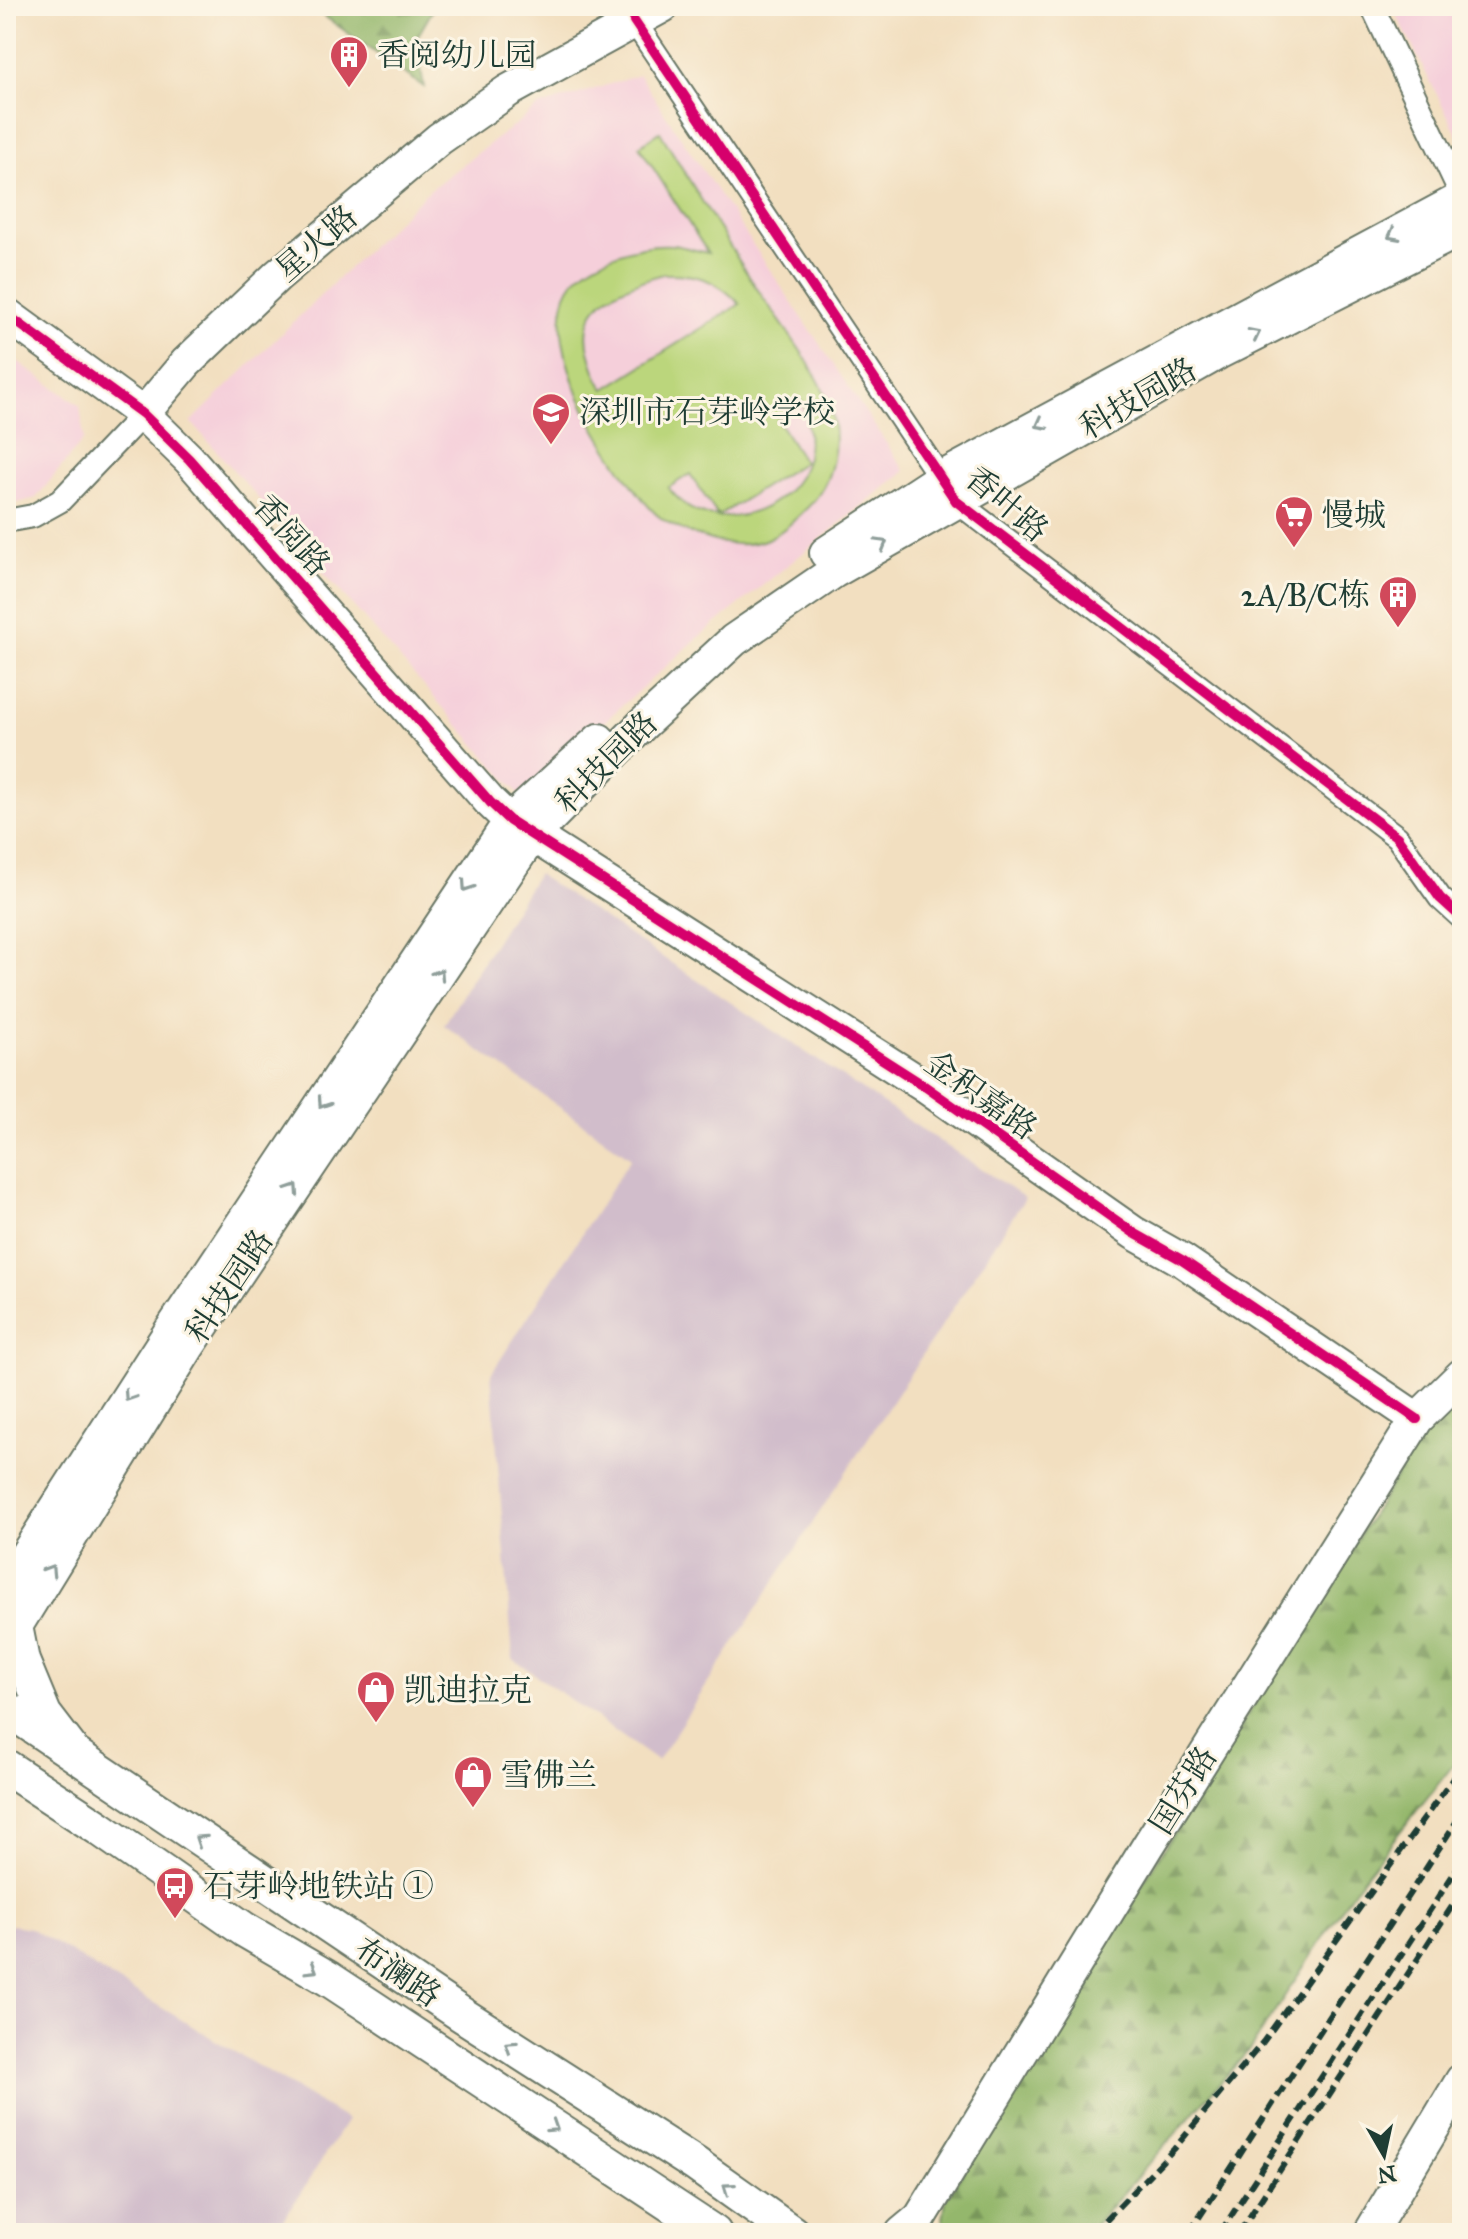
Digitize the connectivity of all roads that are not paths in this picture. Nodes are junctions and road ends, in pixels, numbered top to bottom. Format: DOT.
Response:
graph roads {
  1 [pos="663,6"];
  2 [pos="1372,6"];
  3 [pos="634,21"];
  4 [pos="1462,197"];
  5 [pos="1462,229"];
  6 [pos="6,314"];
  7 [pos="143,414"];
  8 [pos="948,490"];
  9 [pos="6,521"];
  10 [pos="521,829"];
  11 [pos="1462,918"];
  12 [pos="1462,1375"];
  13 [pos="1417,1419"];
  14 [pos="6,1586"];
  15 [pos="11,1630"];
  16 [pos="6,1708"];
  17 [pos="70,1753"];
  18 [pos="14,1780"];
  19 [pos="1462,2080"];
  20 [pos="913,2228"];
  21 [pos="714,2233"];
  22 [pos="792,2233"];
  23 [pos="1370,2233"];
  1 -- 3 [label="main road, 星火路"];
  2 -- 4 [label="street"];
  3 -- 7 [label="main road, 星火路"];
  3 -- 8 [label="street, 香叶路"];
  4 -- 8 [label="main road, 科技园路, one-way"];
  8 -- 5 [label="main road, 科技园路, one-way"];
  6 -- 7 [label="main road, 香阅路"];
  7 -- 9 [label="street, 星火路"];
  7 -- 10 [label="main road, 香阅路"];
  8 -- 10 [label="main road, 科技园路"];
  8 -- 11 [label="street, 香叶路"];
  10 -- 13 [label="main road, 金积嘉路"];
  10 -- 14 [label="main road, 科技园路, one-way"];
  15 -- 10 [label="main road, 科技园路, one-way"];
  12 -- 13 [label="main road, 国芬路"];
  13 -- 20 [label="main road, 国芬路"];
  15 -- 17 [label="main road"];
  16 -- 17 [label="main road, 布澜路"];
  17 -- 18 [label="main road"];
  22 -- 17 [label="main road, 布澜路, one-way"];
  18 -- 21 [label="main road, 布澜路, one-way"];
  19 -- 23 [label="main road"];
}
